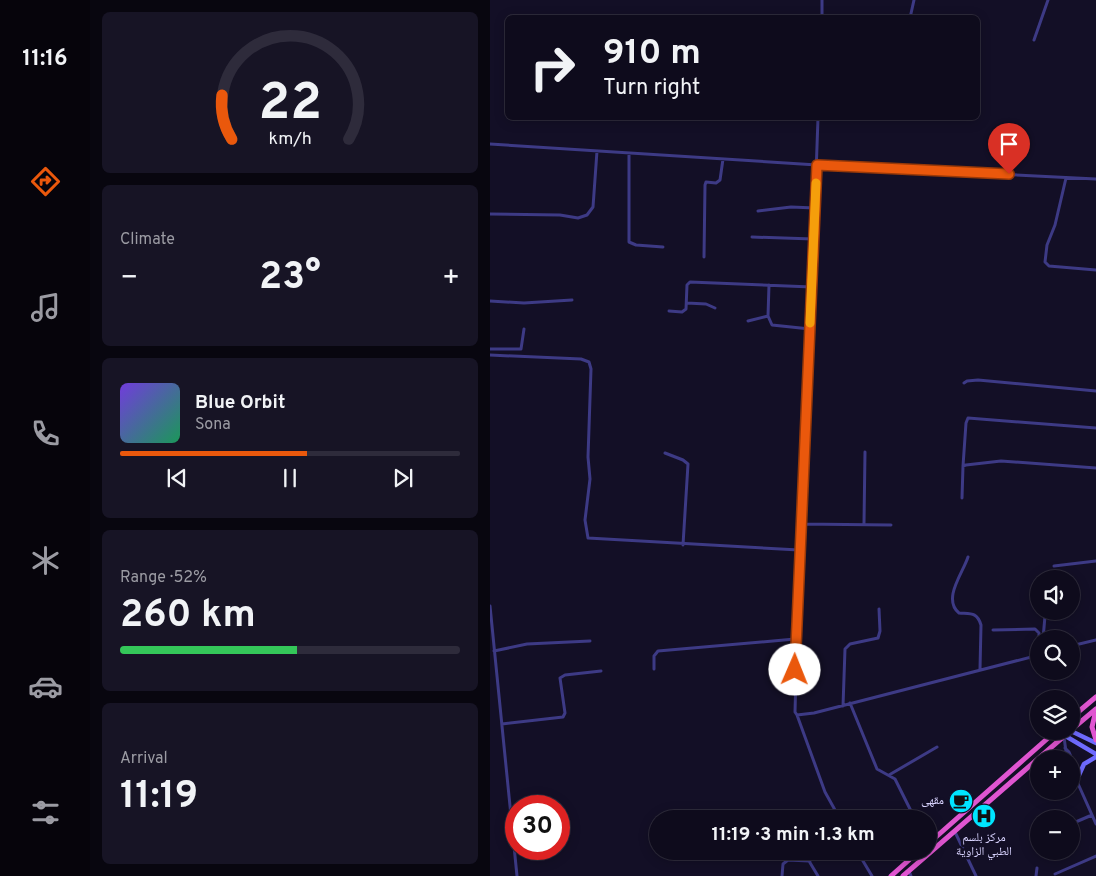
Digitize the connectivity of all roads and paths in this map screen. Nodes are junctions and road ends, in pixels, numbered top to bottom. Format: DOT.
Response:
graph roads {
  1 [pos="822,0"];
  2 [pos="914,0"];
  3 [pos="1048,0"];
  4 [pos="822,15"];
  5 [pos="911,15"];
  6 [pos="1034,40"];
  7 [pos="818,120"];
  8 [pos="490,144"];
  9 [pos="598,151"];
  10 [pos="629,153"];
  11 [pos="723,158"];
  12 [pos="817,165"];
  13 [pos="1066,178"];
  14 [pos="1096,179"];
  15 [pos="815,208"];
  16 [pos="758,211"];
  17 [pos="490,214"];
  18 [pos="752,237"];
  19 [pos="813,238"];
  20 [pos="663,247"];
  21 [pos="704,257"];
  22 [pos="1096,270"];
  23 [pos="769,285"];
  24 [pos="812,287"];
  25 [pos="572,300"];
  26 [pos="490,301"];
  27 [pos="687,303"];
  28 [pos="715,308"];
  29 [pos="669,311"];
  30 [pos="768,316"];
  31 [pos="748,321"];
  32 [pos="524,329"];
  33 [pos="810,329"];
  34 [pos="490,349"];
  35 [pos="490,355"];
  36 [pos="964,383"];
  37 [pos="1096,391"];
  38 [pos="1096,428"];
  39 [pos="865,452"];
  40 [pos="664,453"];
  41 [pos="963,466"];
  42 [pos="1096,468"];
  43 [pos="962,498"];
  44 [pos="864,523"];
  45 [pos="800,524"];
  46 [pos="891,525"];
  47 [pos="683,545"];
  48 [pos="799,550"];
  49 [pos="968,557"];
  50 [pos="1096,561"];
  51 [pos="1054,566"];
  52 [pos="490,607"];
  53 [pos="879,609"];
  54 [pos="993,630"];
  55 [pos="1030,630"];
  56 [pos="795,639"];
  57 [pos="1096,640"];
  58 [pos="590,641"];
  59 [pos="1080,644"];
  60 [pos="494,651"];
  61 [pos="1030,657"];
  62 [pos="654,669"];
  63 [pos="980,670"];
  64 [pos="601,671"];
  65 [pos="1096,697"];
  66 [pos="850,704"];
  67 [pos="843,706"];
  68 [pos="1080,710"];
  69 [pos="1096,710"];
  70 [pos="796,715"];
  71 [pos="1080,723"];
  72 [pos="502,724"];
  73 [pos="1080,735"];
  74 [pos="1046,740"];
  75 [pos="1059,740"];
  76 [pos="1064,740"];
  77 [pos="1071,740"];
  78 [pos="1096,742"];
  79 [pos="937,747"];
  80 [pos="1065,748"];
  81 [pos="1096,755"];
  82 [pos="1080,771"];
  83 [pos="889,775"];
  84 [pos="1080,785"];
  85 [pos="835,810"];
  86 [pos="910,810"];
  87 [pos="1092,815"];
  88 [pos="1080,820"];
  89 [pos="1096,824"];
  90 [pos="955,832"];
  91 [pos="937,833"];
  92 [pos="1096,856"];
  93 [pos="862,860"];
  94 [pos="909,860"];
  95 [pos="809,861"];
  96 [pos="1037,868"];
  97 [pos="910,874"];
  98 [pos="1055,874"];
  99 [pos="517,876"];
  100 [pos="782,876"];
  101 [pos="818,876"];
  102 [pos="872,876"];
  103 [pos="891,876"];
  104 [pos="903,876"];
  105 [pos="976,876"];
  106 [pos="1036,876"];
  1 -- 4 [label="street"];
  2 -- 5 [label="street"];
  3 -- 6 [label="street"];
  7 -- 12 [label="street"];
  8 -- 9 [label="street"];
  9 -- 10 [label="street"];
  9 -- 17 [label="street"];
  10 -- 11 [label="street"];
  10 -- 20 [label="street"];
  11 -- 12 [label="street"];
  11 -- 21 [label="street"];
  12 -- 13 [label="street"];
  12 -- 15 [label="street"];
  13 -- 14 [label="street"];
  13 -- 22 [label="street"];
  15 -- 16 [label="street"];
  15 -- 19 [label="street"];
  18 -- 19 [label="street"];
  19 -- 24 [label="street"];
  23 -- 24 [label="street"];
  23 -- 27 [label="street"];
  23 -- 30 [label="street"];
  24 -- 33 [label="street"];
  25 -- 26 [label="street"];
  27 -- 28 [label="street"];
  27 -- 29 [label="street"];
  30 -- 31 [label="street"];
  30 -- 33 [label="street"];
  32 -- 34 [label="street"];
  33 -- 45 [label="street"];
  35 -- 47 [label="street"];
  36 -- 37 [label="street"];
  38 -- 41 [label="street"];
  39 -- 44 [label="street"];
  40 -- 47 [label="street"];
  41 -- 42 [label="street"];
  41 -- 43 [label="street"];
  44 -- 45 [label="street"];
  44 -- 46 [label="street"];
  45 -- 48 [label="street"];
  47 -- 48 [label="street"];
  48 -- 56 [label="street"];
  49 -- 63 [label="street"];
  50 -- 51 [label="street"];
  52 -- 60 [label="street"];
  53 -- 67 [label="street"];
  54 -- 55 [label="street"];
  56 -- 62 [label="street"];
  56 -- 70 [label="street"];
  57 -- 59 [label="street"];
  58 -- 60 [label="street"];
  60 -- 72 [label="street"];
  61 -- 63 [label="street"];
  63 -- 66 [label="street"];
  64 -- 72 [label="street"];
  65 -- 68 [label="highway"];
  66 -- 67 [label="street"];
  66 -- 83 [label="street"];
  67 -- 70 [label="street"];
  69 -- 71 [label="highway"];
  69 -- 78 [label="highway"];
  70 -- 85 [label="street"];
  72 -- 99 [label="street"];
  73 -- 78 [label="main road"];
  74 -- 91 [label="highway"];
  75 -- 90 [label="highway"];
  76 -- 80 [label="street"];
  77 -- 81 [label="main road"];
  79 -- 83 [label="street"];
  81 -- 82 [label="main road"];
  83 -- 86 [label="street"];
  84 -- 87 [label="street"];
  87 -- 88 [label="street"];
  87 -- 89 [label="street"];
  90 -- 97 [label="highway"];
  90 -- 105 [label="street"];
  92 -- 98 [label="street"];
  93 -- 102 [label="street"];
  94 -- 103 [label="highway"];
  95 -- 100 [label="street"];
  95 -- 101 [label="street"];
  96 -- 106 [label="street"];
  97 -- 104 [label="highway"];
}
